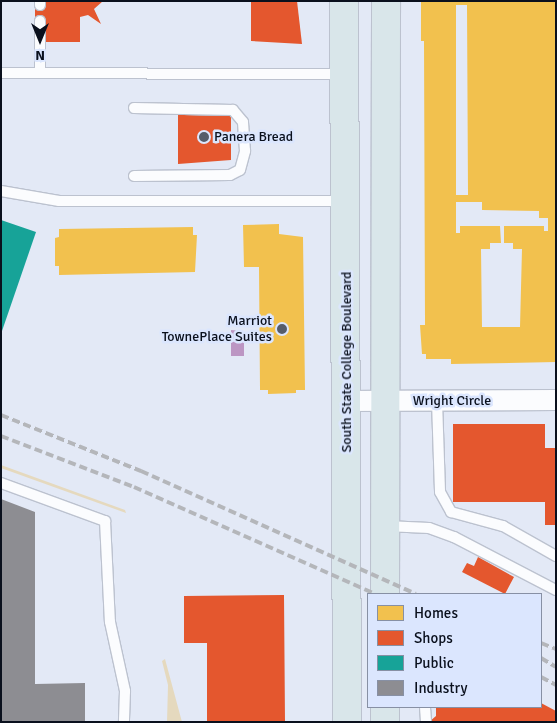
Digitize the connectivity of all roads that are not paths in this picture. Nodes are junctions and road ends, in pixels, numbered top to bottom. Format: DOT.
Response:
graph roads {
  1 [pos="344,1"];
  2 [pos="386,1"];
  3 [pos="40,21"];
  4 [pos="1,73"];
  5 [pos="40,73"];
  6 [pos="344,74"];
  7 [pos="134,108"];
  8 [pos="134,176"];
  9 [pos="1,191"];
  10 [pos="346,201"];
  11 [pos="385,313"];
  12 [pos="556,400"];
  13 [pos="384,401"];
  14 [pos="437,401"];
  15 [pos="348,402"];
  16 [pos="1,483"];
  17 [pos="385,526"];
  18 [pos="556,556"];
  19 [pos="556,590"];
  20 [pos="385,593"];
  21 [pos="385,708"];
  22 [pos="425,708"];
  23 [pos="124,722"];
  24 [pos="347,722"];
  25 [pos="385,722"];
  26 [pos="426,722"];
  1 -- 6 [label="main road, South State College Boulevard"];
  2 -- 11 [label="main road"];
  3 -- 5 [label="lane"];
  4 -- 5 [label="lane"];
  5 -- 6 [label="lane"];
  6 -- 10 [label="main road, South State College Boulevard"];
  7 -- 8 [label="lane"];
  9 -- 10 [label="lane"];
  10 -- 11 [label="main road"];
  10 -- 15 [label="main road, South State College Boulevard"];
  11 -- 13 [label="main road"];
  12 -- 14 [label="street, Wright Circle"];
  13 -- 14 [label="street, Wright Circle"];
  13 -- 15 [label="street, Wright Circle"];
  13 -- 17 [label="main road"];
  14 -- 18 [label="lane"];
  15 -- 24 [label="main road, South State College Boulevard"];
  16 -- 23 [label="lane"];
  17 -- 19 [label="lane"];
  17 -- 20 [label="main road"];
  21 -- 25 [label="main road"];
  22 -- 26 [label="lane"];
}
